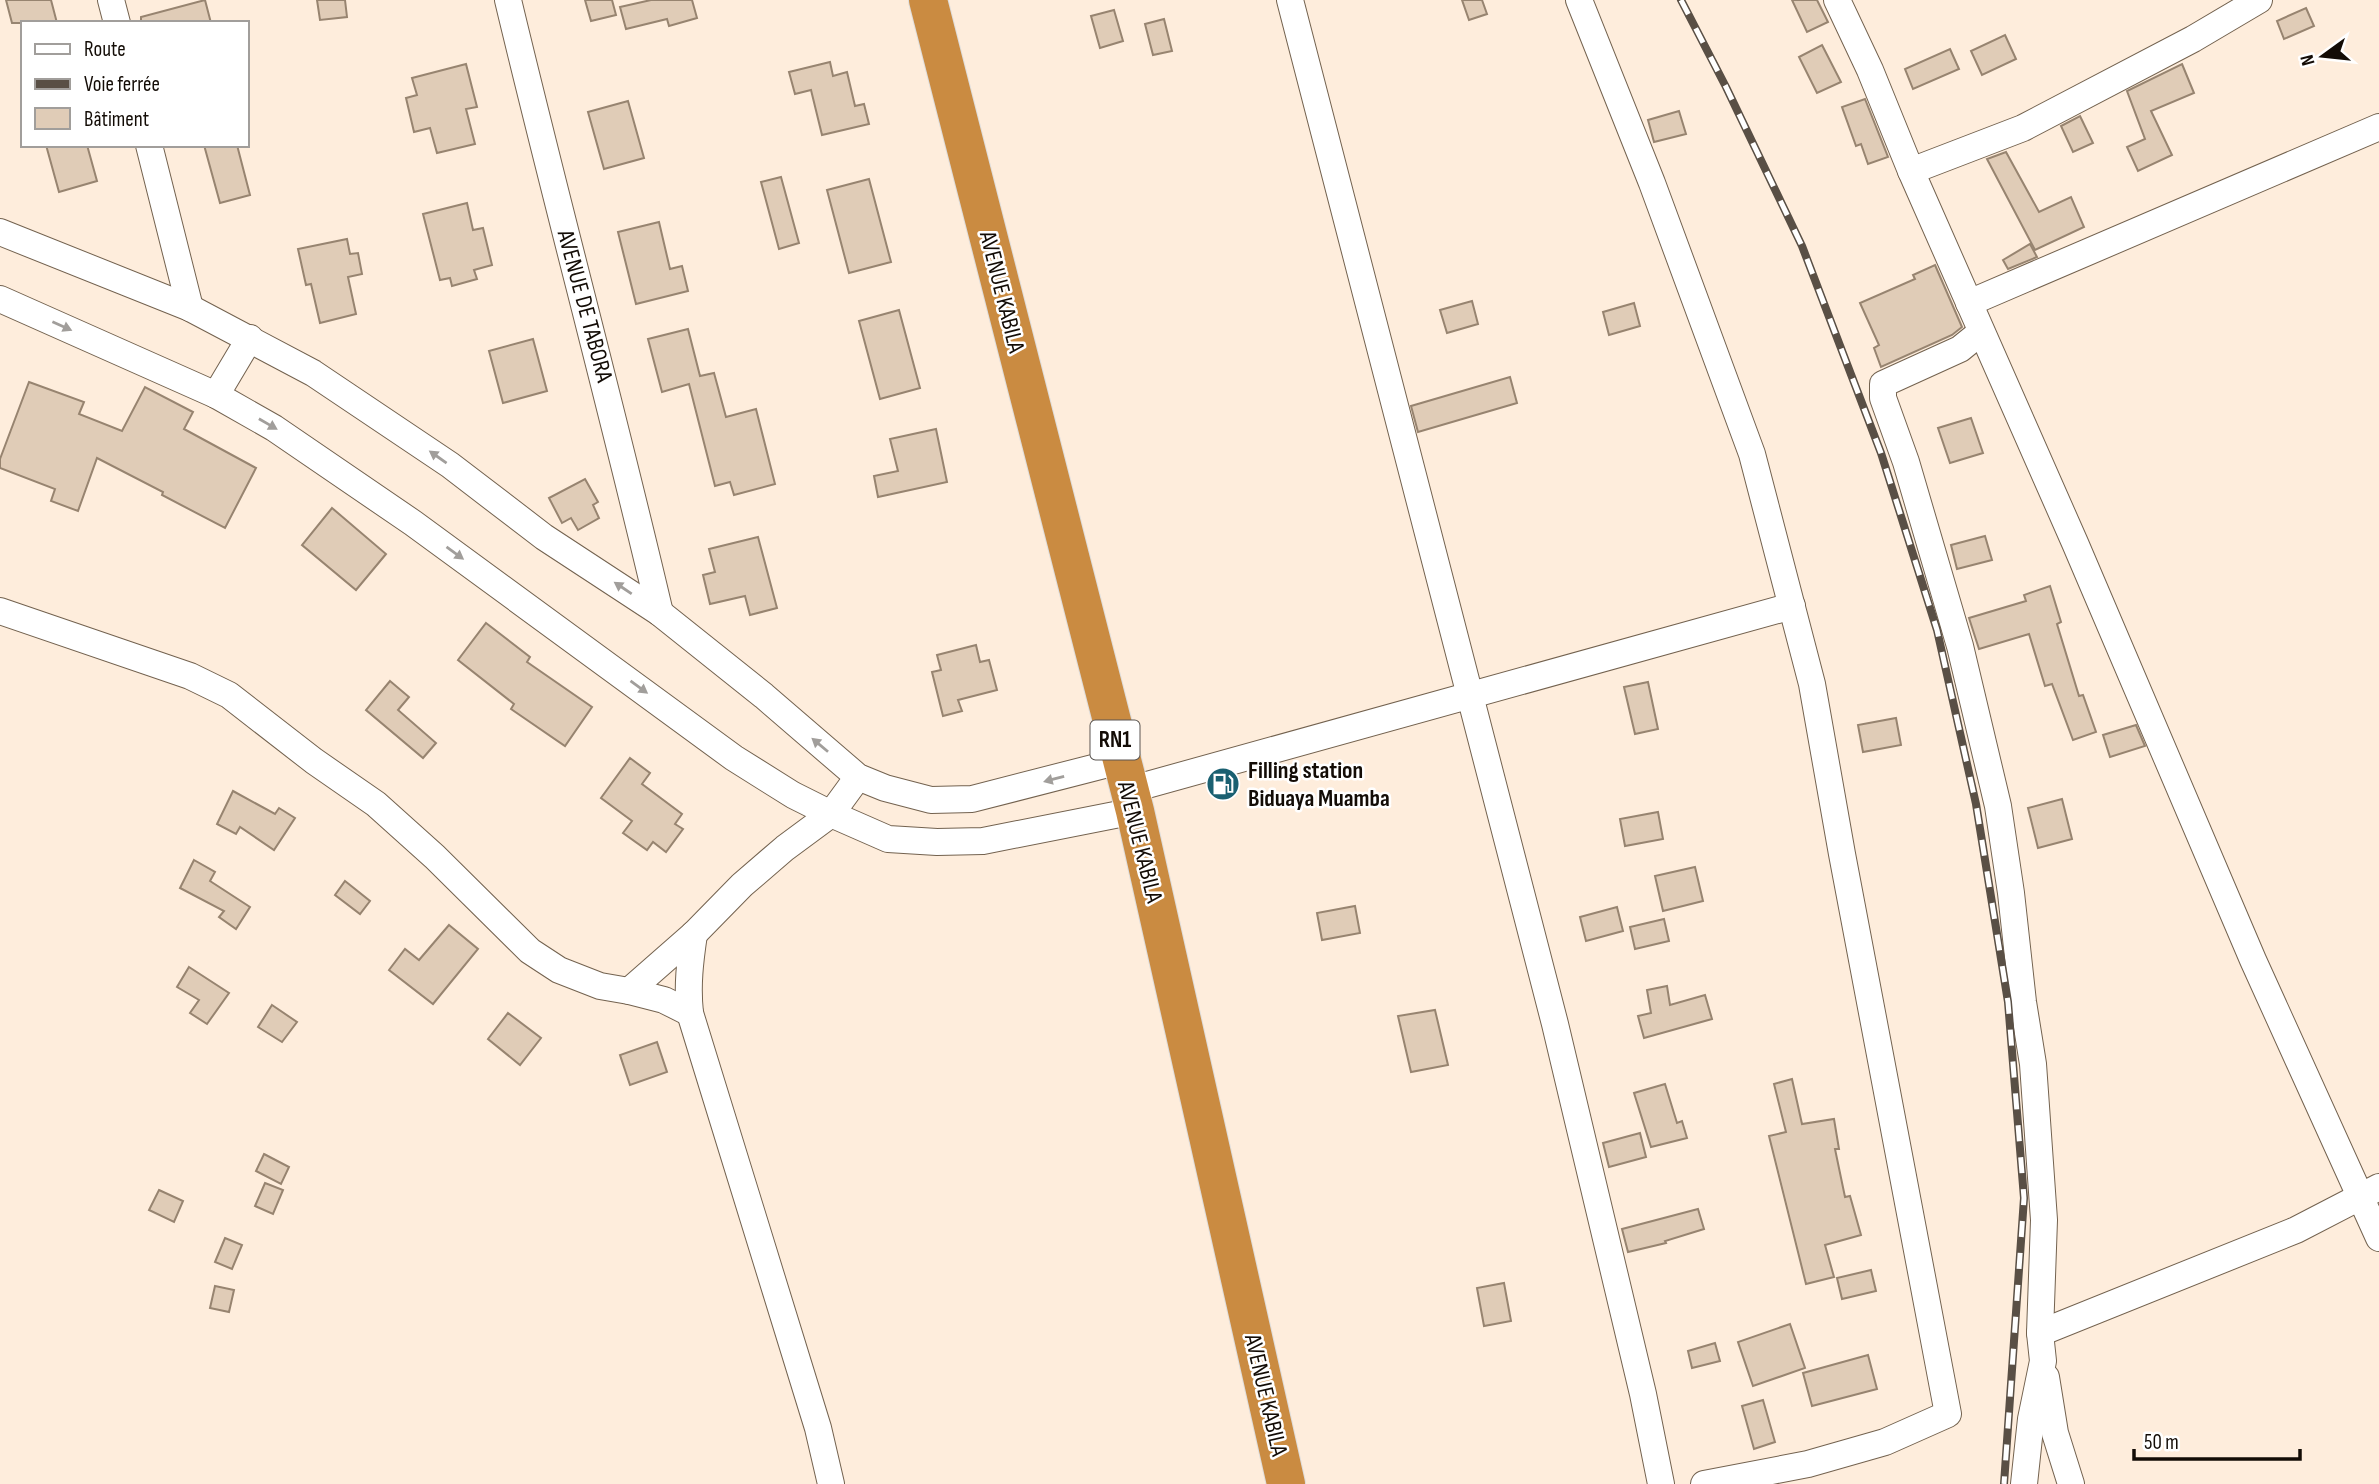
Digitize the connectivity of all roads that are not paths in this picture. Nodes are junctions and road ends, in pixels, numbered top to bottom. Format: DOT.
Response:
graph roads {
  1 [pos="111,0"];
  2 [pos="508,0"];
  3 [pos="928,0"];
  4 [pos="1290,0"];
  5 [pos="1579,0"];
  6 [pos="1837,0"];
  7 [pos="2259,0"];
  8 [pos="116,21"];
  9 [pos="2379,127"];
  10 [pos="150,147"];
  11 [pos="1911,171"];
  12 [pos="0,232"];
  13 [pos="0,299"];
  14 [pos="1969,303"];
  15 [pos="190,309"];
  16 [pos="1981,332"];
  17 [pos="250,338"];
  18 [pos="216,395"];
  19 [pos="1792,606"];
  20 [pos="0,611"];
  21 [pos="660,613"];
  22 [pos="1470,695"];
  23 [pos="858,777"];
  24 [pos="1128,787"];
  25 [pos="831,814"];
  26 [pos="694,934"];
  27 [pos="629,991"];
  28 [pos="690,1013"];
  29 [pos="2369,1193"];
  30 [pos="2379,1238"];
  31 [pos="2040,1333"];
  32 [pos="2043,1362"];
  33 [pos="831,1484"];
  34 [pos="1286,1484"];
  35 [pos="1661,1484"];
  36 [pos="1704,1484"];
  37 [pos="2024,1484"];
  38 [pos="2071,1484"];
  1 -- 8 [label="street"];
  2 -- 21 [label="street, AVENUE DE TABORA"];
  3 -- 24 [label="highway, AVENUE KABILA / RN1"];
  4 -- 22 [label="street"];
  5 -- 19 [label="street"];
  6 -- 11 [label="street"];
  7 -- 11 [label="street"];
  9 -- 14 [label="street"];
  10 -- 15 [label="street"];
  11 -- 14 [label="street"];
  12 -- 15 [label="street"];
  13 -- 18 [label="street, one-way"];
  14 -- 16 [label="street"];
  15 -- 17 [label="street"];
  16 -- 29 [label="street"];
  16 -- 31 [label="street"];
  17 -- 18 [label="street"];
  21 -- 17 [label="street, one-way"];
  18 -- 25 [label="street, one-way"];
  19 -- 22 [label="street"];
  19 -- 36 [label="street"];
  20 -- 27 [label="street"];
  23 -- 21 [label="street, one-way"];
  22 -- 24 [label="street"];
  22 -- 35 [label="street"];
  24 -- 23 [label="street, one-way"];
  23 -- 25 [label="street"];
  24 -- 25 [label="street"];
  24 -- 34 [label="highway, AVENUE KABILA / RN1"];
  25 -- 26 [label="street"];
  26 -- 27 [label="street"];
  26 -- 28 [label="street"];
  27 -- 28 [label="street"];
  28 -- 33 [label="street"];
  29 -- 30 [label="street"];
  29 -- 31 [label="street"];
  31 -- 32 [label="street"];
  32 -- 37 [label="street"];
  32 -- 38 [label="street"];
}
